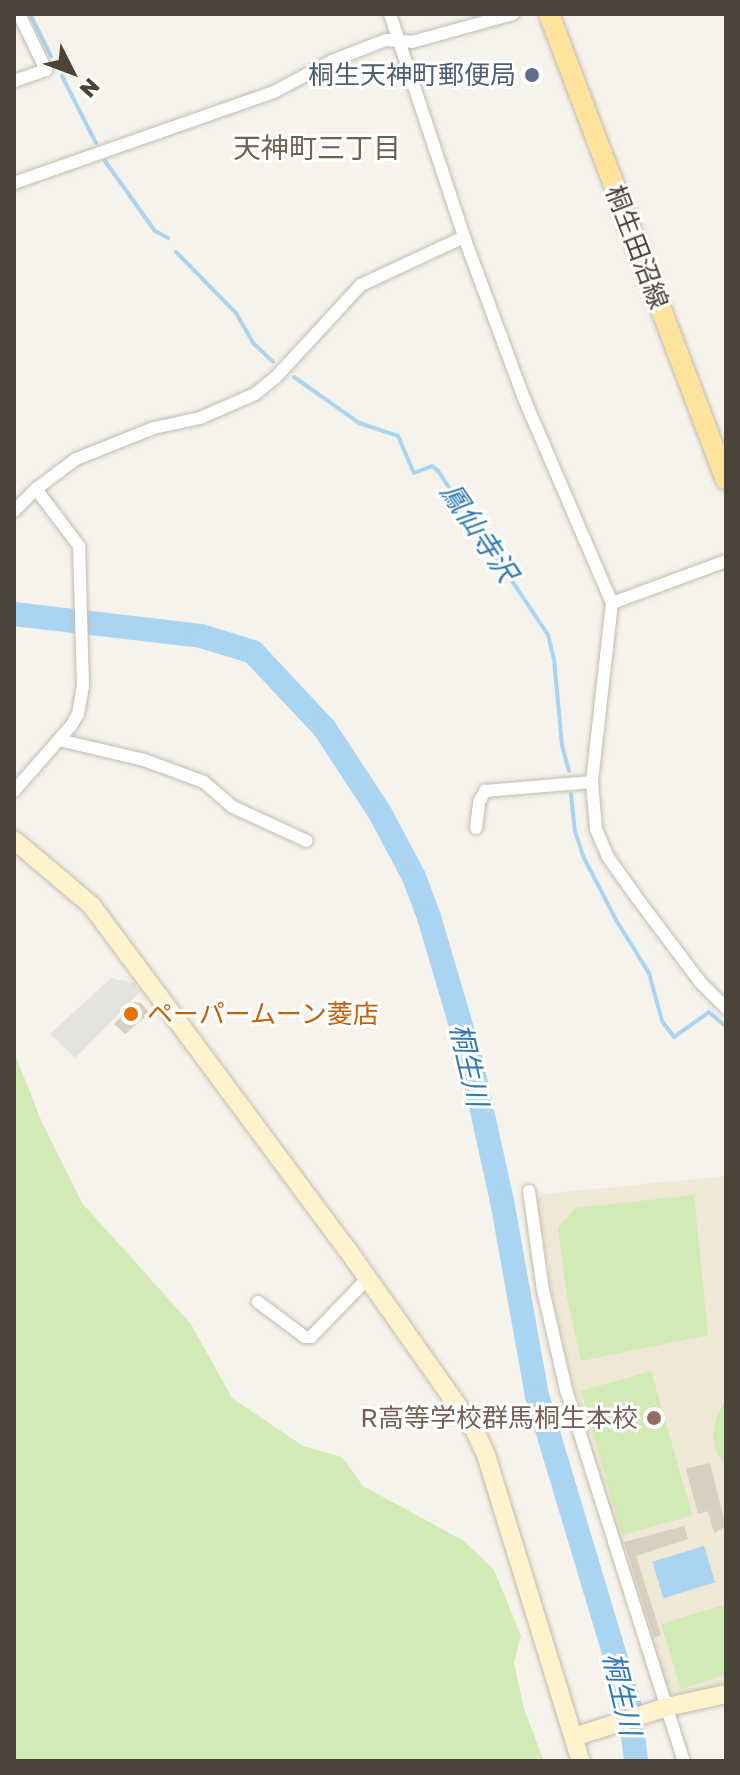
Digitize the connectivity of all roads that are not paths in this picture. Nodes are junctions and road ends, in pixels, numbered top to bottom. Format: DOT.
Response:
graph roads {
  1 [pos="19,14"];
  2 [pos="390,14"];
  3 [pos="513,14"];
  4 [pos="549,14"];
  5 [pos="399,40"];
  6 [pos="14,81"];
  7 [pos="14,183"];
  8 [pos="464,237"];
  9 [pos="726,480"];
  10 [pos="36,489"];
  11 [pos="14,511"];
  12 [pos="726,561"];
  13 [pos="612,603"];
  14 [pos="59,740"];
  15 [pos="592,782"];
  16 [pos="14,791"];
  17 [pos="476,828"];
  18 [pos="14,840"];
  19 [pos="307,841"];
  20 [pos="726,1008"];
  21 [pos="529,1191"];
  22 [pos="368,1278"];
  23 [pos="258,1302"];
  24 [pos="726,1694"];
  25 [pos="667,1707"];
  26 [pos="574,1737"];
  27 [pos="581,1761"];
  28 [pos="684,1761"];
  1 -- 6 [label="street"];
  2 -- 5 [label="street"];
  3 -- 5 [label="street"];
  4 -- 9 [label="main road, 桐生田沼線"];
  5 -- 7 [label="street"];
  5 -- 8 [label="street"];
  8 -- 10 [label="street"];
  8 -- 13 [label="street"];
  10 -- 11 [label="street"];
  10 -- 14 [label="street"];
  12 -- 13 [label="street"];
  13 -- 15 [label="street"];
  14 -- 16 [label="street"];
  14 -- 19 [label="street"];
  15 -- 17 [label="street"];
  15 -- 20 [label="street"];
  18 -- 22 [label="street"];
  21 -- 25 [label="street"];
  22 -- 23 [label="street"];
  22 -- 26 [label="street"];
  24 -- 25 [label="street"];
  25 -- 26 [label="street"];
  25 -- 28 [label="street"];
  26 -- 27 [label="street"];
}
